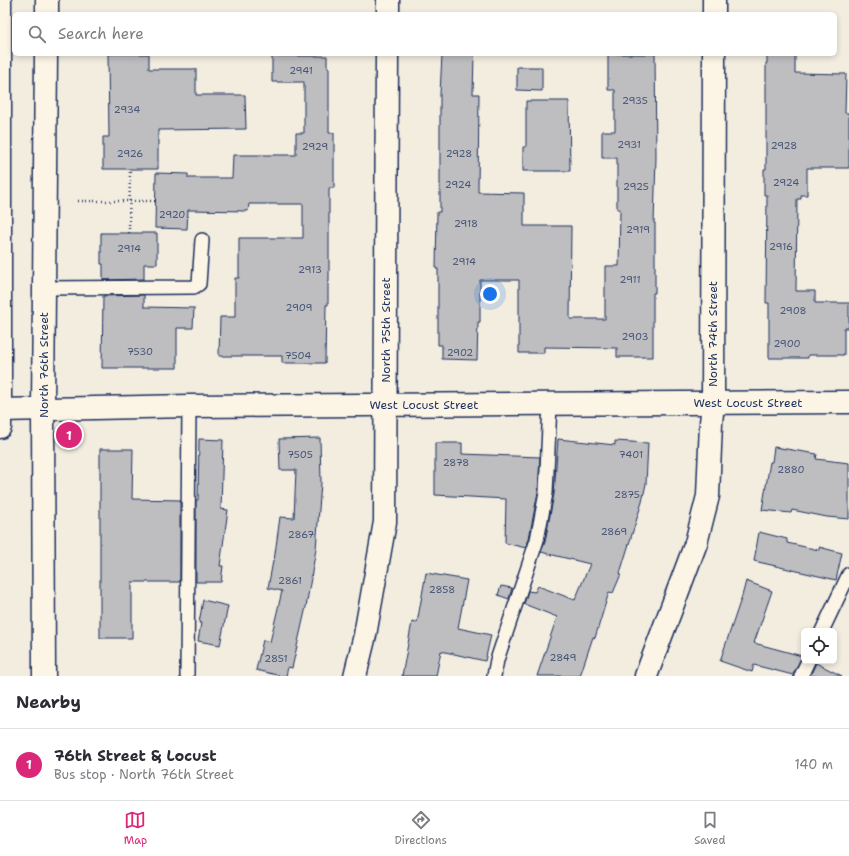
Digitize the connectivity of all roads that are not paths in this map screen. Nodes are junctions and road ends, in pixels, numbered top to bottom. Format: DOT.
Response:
graph roads {
  1 [pos="0,0"];
  2 [pos="47,0"];
  3 [pos="388,0"];
  4 [pos="714,0"];
  5 [pos="47,12"];
  6 [pos="388,12"];
  7 [pos="714,12"];
  8 [pos="46,56"];
  9 [pos="387,56"];
  10 [pos="714,56"];
  11 [pos="202,240"];
  12 [pos="44,288"];
  13 [pos="849,402"];
  14 [pos="713,403"];
  15 [pos="550,404"];
  16 [pos="386,405"];
  17 [pos="188,406"];
  18 [pos="43,408"];
  19 [pos="0,410"];
  20 [pos="0,427"];
  21 [pos="849,574"];
  22 [pos="823,628"];
  23 [pos="807,664"];
  24 [pos="44,676"];
  25 [pos="187,676"];
  26 [pos="355,676"];
  27 [pos="494,676"];
  28 [pos="646,676"];
  29 [pos="801,676"];
  1 -- 19 [label="street"];
  2 -- 5 [label="street"];
  3 -- 6 [label="street"];
  4 -- 7 [label="street"];
  8 -- 12 [label="street, North 76th Street"];
  9 -- 16 [label="street, North 75th Street"];
  10 -- 14 [label="street, North 74th Street"];
  11 -- 12 [label="lane"];
  12 -- 18 [label="street, North 76th Street"];
  13 -- 14 [label="street, West Locust Street"];
  14 -- 15 [label="street, West Locust Street"];
  14 -- 28 [label="street, North 74th Street"];
  15 -- 16 [label="street, West Locust Street"];
  15 -- 27 [label="lane"];
  16 -- 17 [label="street, West Locust Street"];
  16 -- 26 [label="street, North 75th Street"];
  17 -- 18 [label="street, West Locust Street"];
  17 -- 25 [label="lane"];
  18 -- 19 [label="street, West Locust Street"];
  18 -- 24 [label="street, North 76th Street"];
  19 -- 20 [label="street"];
  21 -- 22 [label="lane"];
  23 -- 29 [label="lane"];
}
